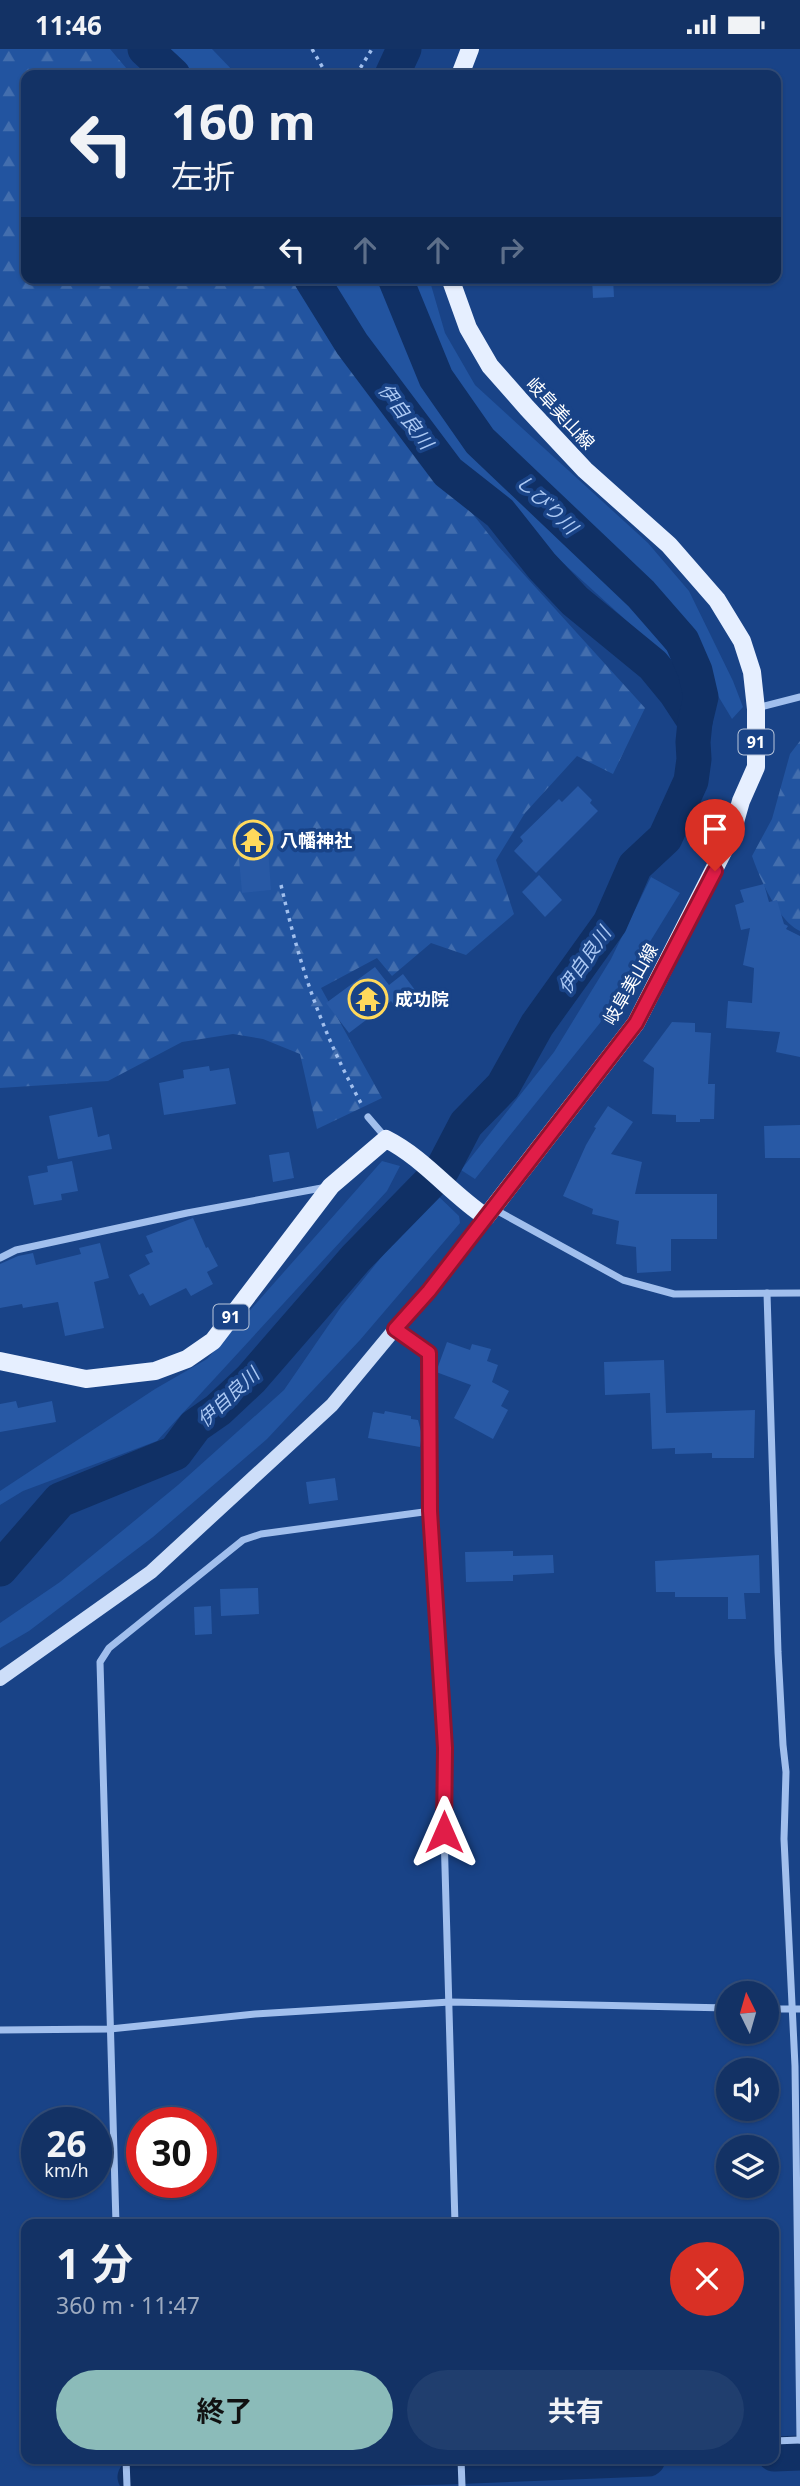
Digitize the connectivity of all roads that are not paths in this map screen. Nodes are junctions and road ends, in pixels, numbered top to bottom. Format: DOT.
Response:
graph roads {
  1 [pos="470,49"];
  2 [pos="462,70"];
  3 [pos="452,284"];
  4 [pos="800,697"];
  5 [pos="756,709"];
  6 [pos="368,1117"];
  7 [pos="394,1142"];
  8 [pos="331,1186"];
  9 [pos="490,1213"];
  10 [pos="0,1258"];
  11 [pos="767,1293"];
  12 [pos="800,1293"];
  13 [pos="395,1329"];
  14 [pos="0,1361"];
  15 [pos="430,1511"];
  16 [pos="0,1679"];
  17 [pos="450,2002"];
  18 [pos="716,2008"];
  19 [pos="796,2009"];
  20 [pos="110,2029"];
  21 [pos="0,2030"];
  22 [pos="116,2219"];
  23 [pos="456,2219"];
  24 [pos="800,2440"];
  25 [pos="779,2441"];
  26 [pos="126,2464"];
  27 [pos="461,2464"];
  28 [pos="127,2486"];
  29 [pos="462,2486"];
  1 -- 2 [label="main road"];
  3 -- 5 [label="main road, 岐阜美山線 / 91"];
  4 -- 5 [label="street"];
  5 -- 9 [label="main road, 岐阜美山線 / 91"];
  6 -- 7 [label="street"];
  7 -- 8 [label="main road, 91"];
  7 -- 9 [label="main road"];
  8 -- 10 [label="street"];
  8 -- 14 [label="main road, 91"];
  9 -- 11 [label="street"];
  9 -- 13 [label="street"];
  11 -- 12 [label="street"];
  11 -- 19 [label="street"];
  13 -- 15 [label="street"];
  13 -- 16 [label="street"];
  15 -- 17 [label="street"];
  15 -- 20 [label="street"];
  17 -- 18 [label="street"];
  17 -- 20 [label="street"];
  17 -- 23 [label="street"];
  19 -- 24 [label="street"];
  20 -- 21 [label="street"];
  20 -- 22 [label="street"];
  24 -- 25 [label="street"];
  26 -- 28 [label="street"];
  27 -- 29 [label="street"];
}
